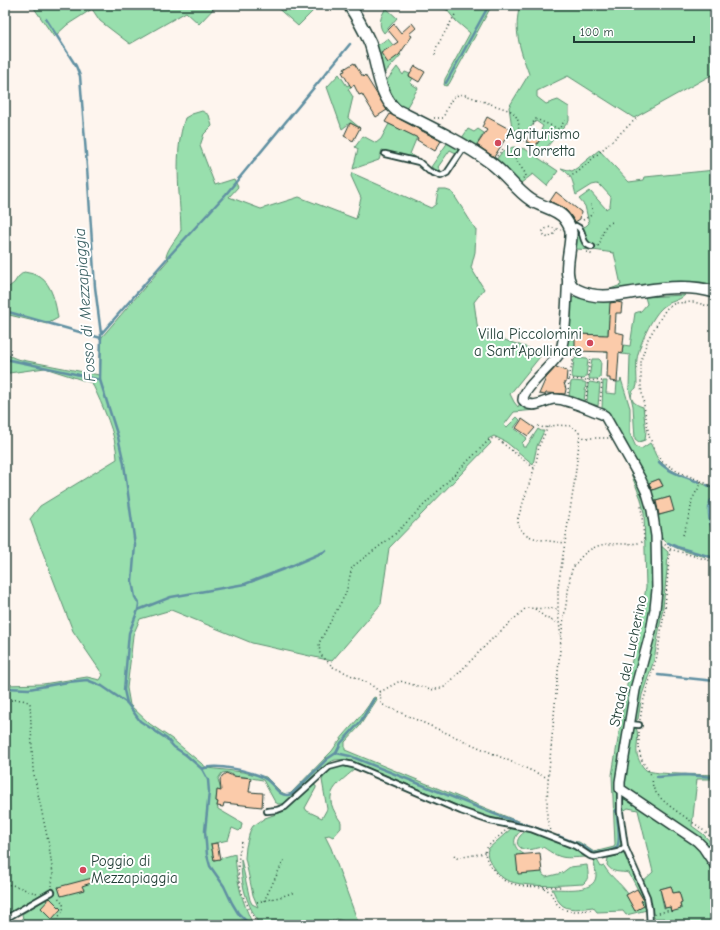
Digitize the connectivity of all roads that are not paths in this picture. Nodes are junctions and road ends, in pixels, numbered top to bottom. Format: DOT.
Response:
graph roads {
  1 [pos="349,5"];
  2 [pos="465,146"];
  3 [pos="385,154"];
  4 [pos="573,227"];
  5 [pos="592,247"];
  6 [pos="568,277"];
  7 [pos="715,292"];
  8 [pos="628,724"];
  9 [pos="639,724"];
  10 [pos="620,789"];
  11 [pos="267,811"];
  12 [pos="625,847"];
  13 [pos="715,865"];
  14 [pos="52,892"];
  15 [pos="5,919"];
  16 [pos="650,925"];
  1 -- 2 [label="street"];
  2 -- 3 [label="lane"];
  2 -- 4 [label="street"];
  4 -- 5 [label="lane"];
  4 -- 6 [label="street"];
  6 -- 7 [label="street"];
  6 -- 8 [label="street, Strada del Lucherino"];
  8 -- 9 [label="lane"];
  8 -- 10 [label="street, Strada del Lucherino"];
  10 -- 12 [label="lane, Strada del Lucherino"];
  10 -- 13 [label="street"];
  11 -- 12 [label="lane"];
  12 -- 16 [label="lane, Strada del Lucherino"];
  14 -- 15 [label="lane"];
}
